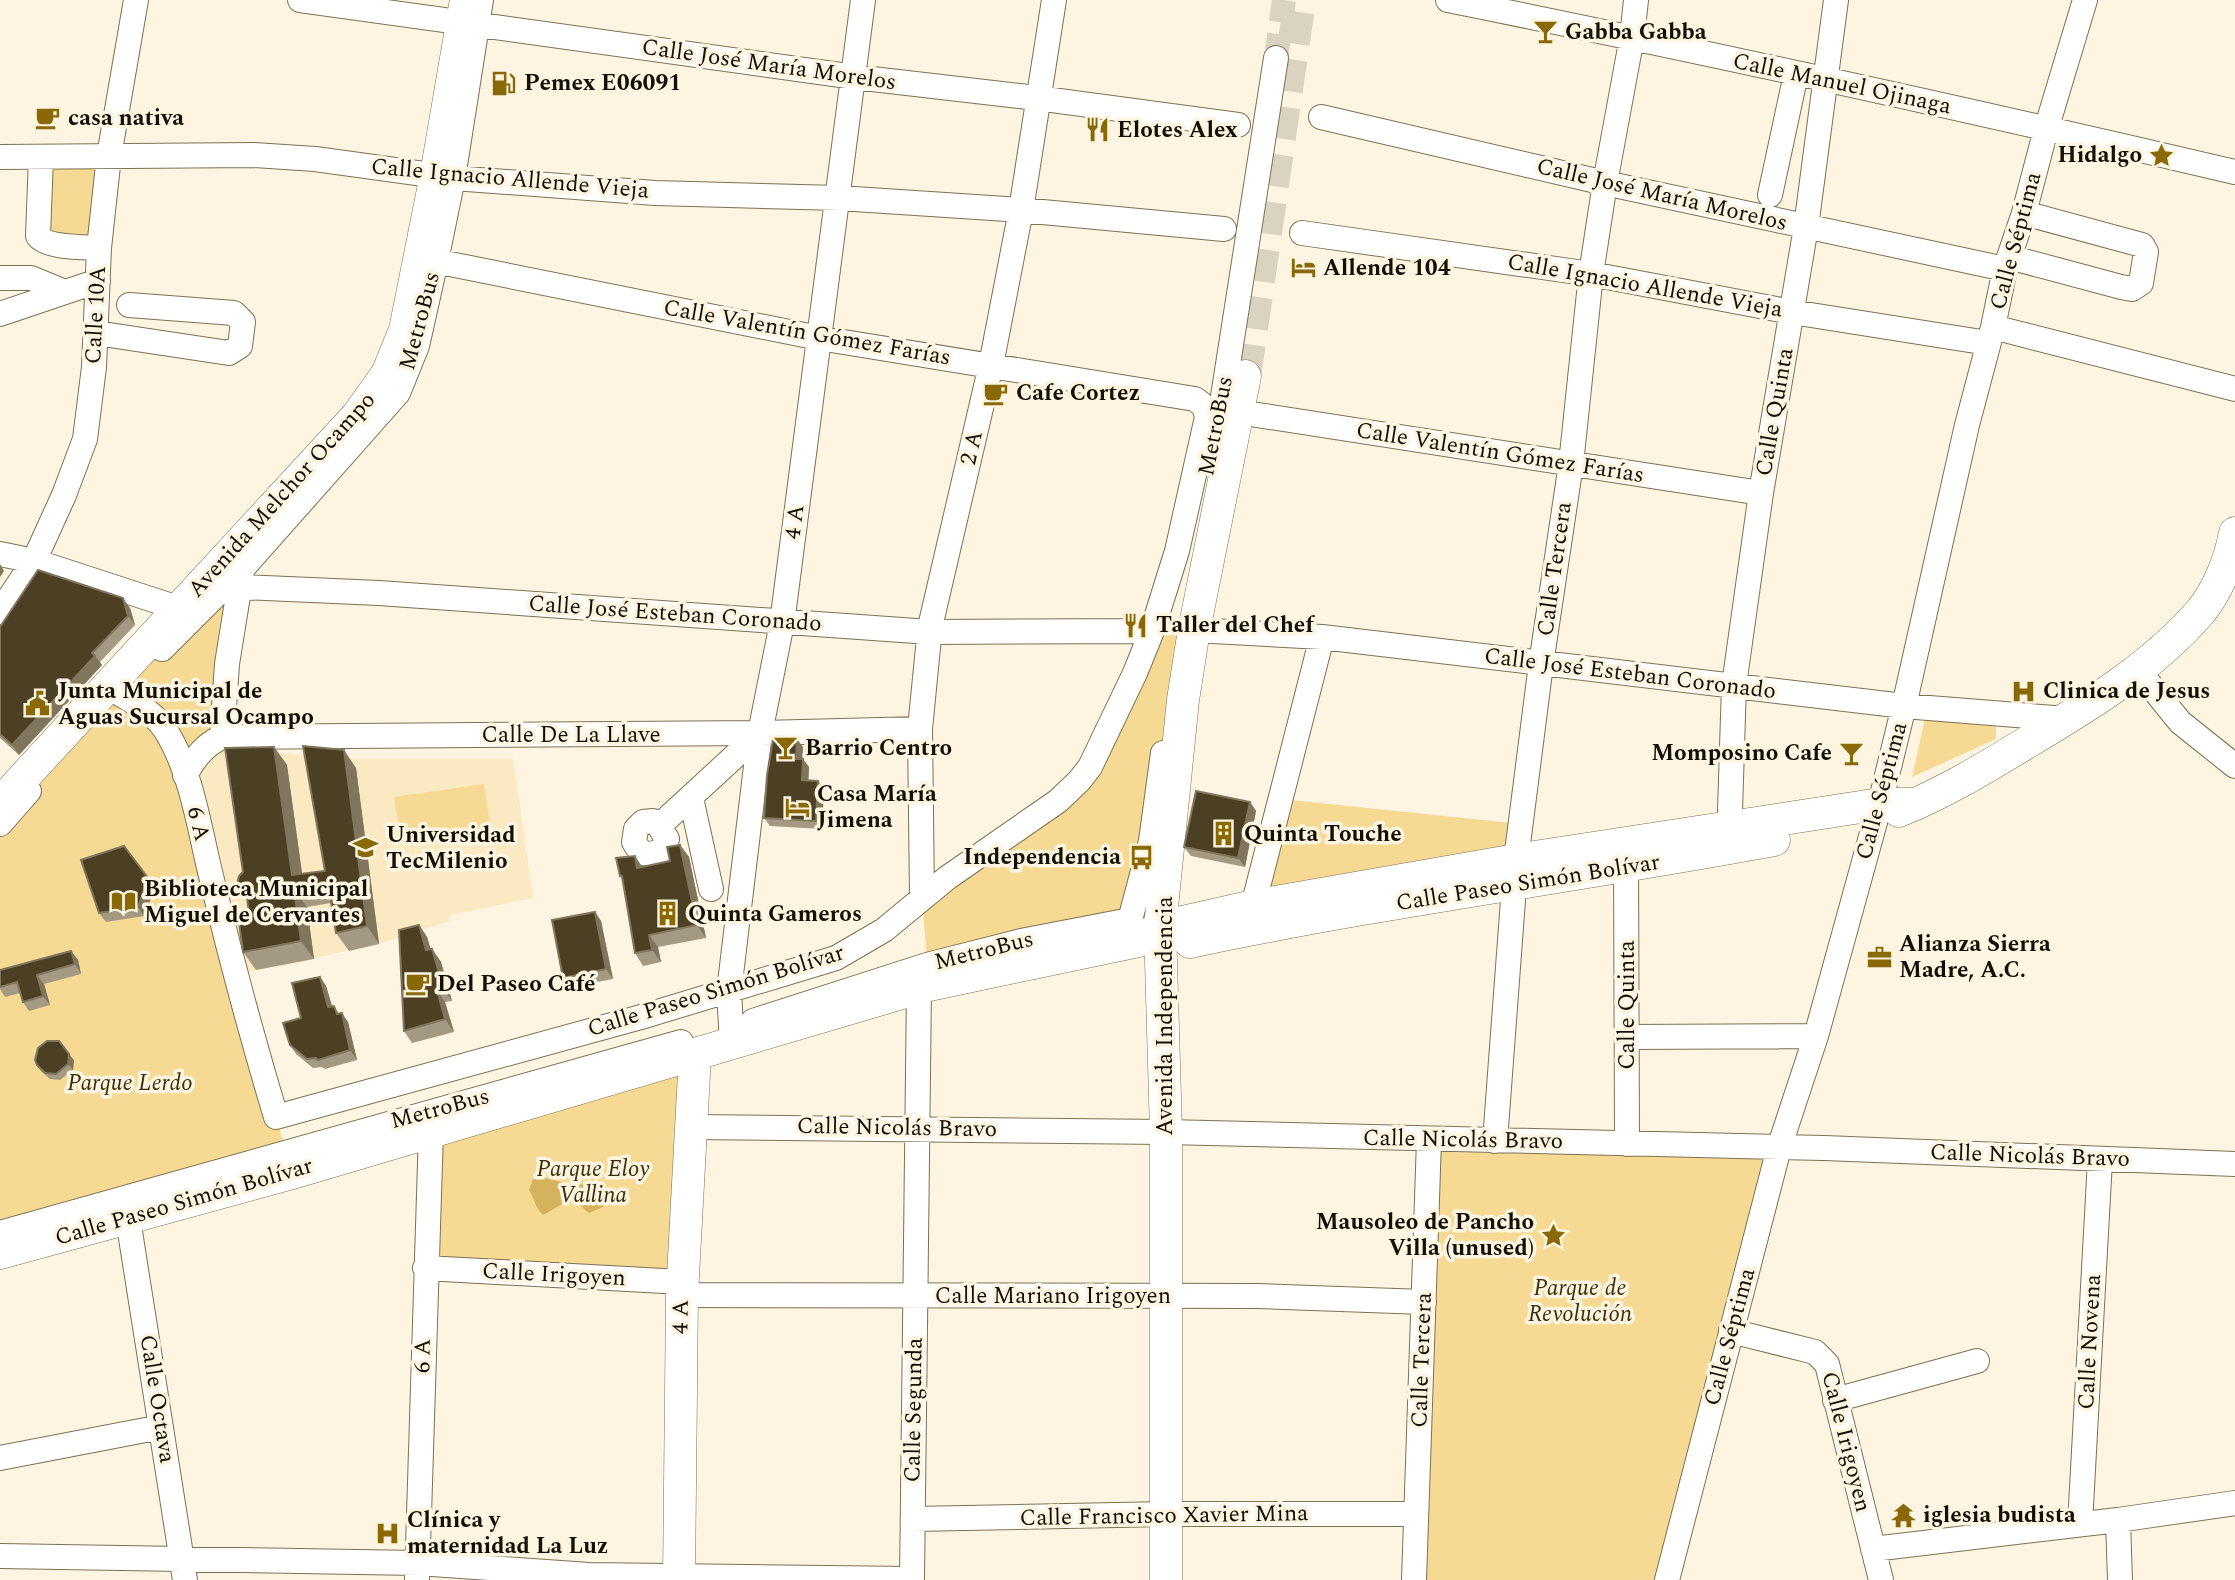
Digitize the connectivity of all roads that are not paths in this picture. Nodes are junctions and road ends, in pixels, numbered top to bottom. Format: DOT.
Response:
graph roads {
  1 [pos="136,0"];
  2 [pos="300,0"];
  3 [pos="863,0"];
  4 [pos="1054,0"];
  5 [pos="1448,0"];
  6 [pos="1636,0"];
  7 [pos="1836,0"];
  8 [pos="2085,0"];
  9 [pos="471,12"];
  10 [pos="1632,37"];
  11 [pos="1276,58"];
  12 [pos="1796,74"];
  13 [pos="855,77"];
  14 [pos="1826,81"];
  15 [pos="1037,98"];
  16 [pos="1321,117"];
  17 [pos="1238,125"];
  18 [pos="2047,128"];
  19 [pos="109,156"];
  20 [pos="0,157"];
  21 [pos="41,157"];
  22 [pos="2235,172"];
  23 [pos="444,176"];
  24 [pos="1605,183"];
  25 [pos="1770,195"];
  26 [pos="839,198"];
  27 [pos="1021,210"];
  28 [pos="2024,213"];
  29 [pos="1806,227"];
  30 [pos="1224,229"];
  31 [pos="1301,233"];
  32 [pos="99,248"];
  33 [pos="428,260"];
  34 [pos="2007,263"];
  35 [pos="1591,274"];
  36 [pos="0,278"];
  37 [pos="98,281"];
  38 [pos="65,292"];
  39 [pos="129,305"];
  40 [pos="1792,312"];
  41 [pos="0,314"];
  42 [pos="96,333"];
  43 [pos="1991,335"];
  44 [pos="819,338"];
  45 [pos="991,366"];
  46 [pos="1245,376"];
  47 [pos="2235,389"];
  48 [pos="1195,399"];
  49 [pos="1238,412"];
  50 [pos="1571,464"];
  51 [pos="1761,493"];
  52 [pos="2235,533"];
  53 [pos="245,538"];
  54 [pos="0,554"];
  55 [pos="34,561"];
  56 [pos="216,589"];
  57 [pos="0,612"];
  58 [pos="782,623"];
  59 [pos="1194,629"];
  60 [pos="1152,631"];
  61 [pos="930,632"];
  62 [pos="1322,637"];
  63 [pos="1541,664"];
  64 [pos="2138,670"];
  65 [pos="1734,685"];
  66 [pos="113,690"];
  67 [pos="1904,706"];
  68 [pos="2067,719"];
  69 [pos="920,729"];
  70 [pos="760,733"];
  71 [pos="222,737"];
  72 [pos="2235,766"];
  73 [pos="185,775"];
  74 [pos="691,798"];
  75 [pos="0,803"];
  76 [pos="1877,812"];
  77 [pos="0,824"];
  78 [pos="659,825"];
  79 [pos="1729,837"];
  80 [pos="1626,855"];
  81 [pos="1515,872"];
  82 [pos="712,889"];
  83 [pos="922,898"];
  84 [pos="1253,906"];
  85 [pos="1153,939"];
  86 [pos="919,988"];
  87 [pos="729,991"];
  88 [pos="732,1036"];
  89 [pos="1816,1036"];
  90 [pos="1627,1037"];
  91 [pos="695,1055"];
  92 [pos="276,1117"];
  93 [pos="692,1127"];
  94 [pos="918,1128"];
  95 [pos="431,1131"];
  96 [pos="1166,1132"];
  97 [pos="1429,1140"];
  98 [pos="1495,1141"];
  99 [pos="1626,1144"];
  100 [pos="1779,1148"];
  101 [pos="2100,1160"];
  102 [pos="2235,1164"];
  103 [pos="128,1219"];
  104 [pos="0,1233"];
  105 [pos="0,1253"];
  106 [pos="425,1268"];
  107 [pos="682,1288"];
  108 [pos="1166,1295"];
  109 [pos="916,1297"];
  110 [pos="1424,1302"];
  111 [pos="1731,1331"];
  112 [pos="1977,1361"];
  113 [pos="1835,1400"];
  114 [pos="161,1427"];
  115 [pos="0,1458"];
  116 [pos="2235,1503"];
  117 [pos="1167,1514"];
  118 [pos="1416,1514"];
  119 [pos="913,1519"];
  120 [pos="2118,1520"];
  121 [pos="2080,1524"];
  122 [pos="1873,1549"];
  123 [pos="0,1556"];
  124 [pos="183,1570"];
  125 [pos="418,1572"];
  126 [pos="679,1578"];
  127 [pos="912,1580"];
  128 [pos="1166,1580"];
  129 [pos="1414,1580"];
  130 [pos="1667,1580"];
  131 [pos="1881,1580"];
  132 [pos="2120,1580"];
  1 -- 19 [label="street, Calle 10A"];
  2 -- 9 [label="street, Calle José María Morelos"];
  3 -- 13 [label="street, 4 A"];
  4 -- 15 [label="street, 2 A"];
  5 -- 10 [label="street, Calle Manuel Ojinaga"];
  6 -- 10 [label="street, Calle Tercera"];
  7 -- 14 [label="street, Calle Quinta"];
  8 -- 18 [label="street, Calle Séptima"];
  9 -- 13 [label="street, Calle José María Morelos"];
  9 -- 23 [label="main road, Avenida Melchor Ocampo"];
  10 -- 12 [label="street, Calle Manuel Ojinaga"];
  10 -- 24 [label="street, Calle Tercera"];
  11 -- 88 [label="street, MetroBus"];
  12 -- 14 [label="street, Calle Manuel Ojinaga"];
  12 -- 25 [label="street"];
  13 -- 15 [label="street, Calle José María Morelos"];
  13 -- 26 [label="street, 4 A"];
  14 -- 18 [label="street, Calle Manuel Ojinaga"];
  14 -- 29 [label="street, Calle Quinta"];
  15 -- 17 [label="street, Calle José María Morelos"];
  15 -- 27 [label="street, 2 A"];
  16 -- 24 [label="street, Calle José María Morelos"];
  18 -- 22 [label="street, Calle Manuel Ojinaga"];
  18 -- 28 [label="street, Calle Séptima"];
  19 -- 21 [label="street, Calle Ignacio Allende Vieja"];
  19 -- 23 [label="street, Calle Ignacio Allende Vieja"];
  19 -- 32 [label="street, Calle 10A"];
  20 -- 21 [label="street, Calle Ignacio Allende Vieja"];
  21 -- 32 [label="street"];
  23 -- 26 [label="street, Calle Ignacio Allende Vieja"];
  23 -- 33 [label="main road, Avenida Melchor Ocampo"];
  24 -- 29 [label="street, Calle José María Morelos"];
  24 -- 35 [label="street, Calle Tercera"];
  26 -- 27 [label="street, Calle Ignacio Allende Vieja"];
  26 -- 44 [label="street, 4 A"];
  27 -- 30 [label="street, Calle Ignacio Allende Vieja"];
  27 -- 45 [label="street, 2 A"];
  28 -- 34 [label="street, Calle Séptima"];
  28 -- 34 [label="street, Calle José María Morelos"];
  29 -- 34 [label="street, Calle José María Morelos"];
  29 -- 40 [label="street, Calle Quinta"];
  31 -- 35 [label="street, Calle Ignacio Allende Vieja"];
  32 -- 37 [label="street, Calle 10A"];
  33 -- 44 [label="street, Calle Valentín Gómez Farías"];
  33 -- 53 [label="main road, Avenida Melchor Ocampo"];
  33 -- 56 [label="street, MetroBus"];
  34 -- 43 [label="street, Calle Séptima"];
  35 -- 40 [label="street, Calle Ignacio Allende Vieja"];
  35 -- 50 [label="street, Calle Tercera"];
  36 -- 38 [label="street"];
  37 -- 38 [label="street"];
  37 -- 42 [label="street, Calle 10A"];
  38 -- 41 [label="street"];
  39 -- 42 [label="street"];
  40 -- 43 [label="street, Calle Ignacio Allende Vieja"];
  40 -- 51 [label="street, Calle Quinta"];
  42 -- 55 [label="street, Calle 10A"];
  43 -- 47 [label="street, Calle Ignacio Allende Vieja"];
  43 -- 67 [label="street, Calle Séptima"];
  44 -- 45 [label="street, Calle Valentín Gómez Farías"];
  44 -- 58 [label="street, 4 A"];
  45 -- 48 [label="street, Calle Valentín Gómez Farías"];
  45 -- 61 [label="street, 2 A"];
  46 -- 49 [label="main road, Avenida Independencia"];
  48 -- 60 [label="street, Calle Paseo Simón Bolívar"];
  49 -- 50 [label="street, Calle Valentín Gómez Farías"];
  49 -- 59 [label="main road, Avenida Independencia"];
  50 -- 51 [label="street, Calle Valentín Gómez Farías"];
  50 -- 63 [label="street, Calle Tercera"];
  51 -- 65 [label="street, Calle Quinta"];
  52 -- 64 [label="main road, Calle Paseo Simón Bolívar"];
  53 -- 56 [label="main road, Avenida Melchor Ocampo"];
  53 -- 56 [label="street"];
  54 -- 55 [label="street, Calle José Esteban Coronado"];
  55 -- 56 [label="street, Calle José Esteban Coronado"];
  55 -- 57 [label="street, Calle 10A"];
  56 -- 58 [label="street, Calle José Esteban Coronado"];
  56 -- 66 [label="main road, Avenida Melchor Ocampo"];
  56 -- 66 [label="street, MetroBus"];
  56 -- 71 [label="street"];
  58 -- 61 [label="street, Calle José Esteban Coronado"];
  58 -- 70 [label="street, 4 A"];
  59 -- 62 [label="street, Calle José Esteban Coronado"];
  59 -- 85 [label="main road, Avenida Independencia"];
  60 -- 61 [label="street, Calle José Esteban Coronado"];
  60 -- 83 [label="street, Calle Paseo Simón Bolívar"];
  61 -- 69 [label="street, 2 A"];
  62 -- 63 [label="street, Calle José Esteban Coronado"];
  62 -- 84 [label="street"];
  63 -- 65 [label="street, Calle José Esteban Coronado"];
  63 -- 81 [label="street, Calle Tercera"];
  64 -- 68 [label="main road, Calle Paseo Simón Bolívar"];
  64 -- 72 [label="street"];
  65 -- 67 [label="street, Calle José Esteban Coronado"];
  65 -- 79 [label="street, Calle Quinta"];
  66 -- 73 [label="street, 6 A"];
  66 -- 75 [label="main road, Avenida Melchor Ocampo"];
  66 -- 77 [label="street, MetroBus"];
  67 -- 68 [label="street, Calle José Esteban Coronado"];
  67 -- 76 [label="street, Calle Séptima"];
  68 -- 76 [label="main road, Calle Paseo Simón Bolívar"];
  69 -- 70 [label="street, Calle De La Llave"];
  69 -- 83 [label="street, 2 A"];
  70 -- 71 [label="street, Calle De La Llave"];
  70 -- 74 [label="street"];
  70 -- 87 [label="street, 4 A"];
  71 -- 73 [label="street, 6 A"];
  73 -- 92 [label="street, 6 A"];
  74 -- 78 [label="street"];
  74 -- 82 [label="street"];
  76 -- 79 [label="main road, Calle Paseo Simón Bolívar"];
  76 -- 89 [label="street, Calle Séptima"];
  79 -- 80 [label="main road, Calle Paseo Simón Bolívar"];
  80 -- 81 [label="main road, Calle Paseo Simón Bolívar"];
  80 -- 90 [label="street, Calle Quinta"];
  81 -- 84 [label="main road, Calle Paseo Simón Bolívar"];
  81 -- 85 [label="main road, Calle Paseo Simón Bolívar"];
  81 -- 98 [label="street, Calle Tercera"];
  83 -- 87 [label="street, Calle Paseo Simón Bolívar"];
  84 -- 85 [label="main road, Calle Paseo Simón Bolívar"];
  85 -- 86 [label="main road, Calle Paseo Simón Bolívar"];
  85 -- 96 [label="main road, Avenida Independencia"];
  86 -- 88 [label="main road, Calle Paseo Simón Bolívar"];
  86 -- 94 [label="street, Calle Segunda"];
  87 -- 88 [label="street, 4 A"];
  87 -- 92 [label="street, Calle Paseo Simón Bolívar"];
  88 -- 91 [label="main road, Calle Paseo Simón Bolívar"];
  88 -- 104 [label="street, MetroBus"];
  89 -- 90 [label="street"];
  89 -- 100 [label="street, Calle Séptima"];
  90 -- 99 [label="street, Calle Quinta"];
  91 -- 93 [label="main road, 4 A"];
  91 -- 95 [label="main road, Calle Paseo Simón Bolívar"];
  93 -- 94 [label="street, Calle Nicolás Bravo"];
  93 -- 107 [label="main road, 4 A"];
  94 -- 96 [label="street, Calle Nicolás Bravo"];
  94 -- 109 [label="street, Calle Segunda"];
  95 -- 103 [label="main road, Calle Paseo Simón Bolívar"];
  95 -- 106 [label="street, 6 A"];
  96 -- 97 [label="street, Calle Nicolás Bravo"];
  96 -- 108 [label="main road, Avenida Independencia"];
  97 -- 98 [label="street, Calle Nicolás Bravo"];
  97 -- 110 [label="street, Calle Tercera"];
  98 -- 99 [label="street, Calle Nicolás Bravo"];
  99 -- 100 [label="street, Calle Nicolás Bravo"];
  100 -- 101 [label="street, Calle Nicolás Bravo"];
  100 -- 111 [label="street, Calle Séptima"];
  101 -- 102 [label="street, Calle Nicolás Bravo"];
  101 -- 121 [label="street, Calle Novena"];
  103 -- 105 [label="main road, Calle Paseo Simón Bolívar"];
  103 -- 114 [label="street, Calle Octava"];
  106 -- 107 [label="street, Calle Irigoyen"];
  106 -- 125 [label="street, 6 A"];
  107 -- 109 [label="street, Calle Mariano Irigoyen"];
  107 -- 126 [label="main road, 4 A"];
  108 -- 109 [label="street, Calle Mariano Irigoyen"];
  108 -- 110 [label="street, Calle Mariano Irigoyen"];
  108 -- 117 [label="main road, Avenida Independencia"];
  109 -- 119 [label="street, Calle Segunda"];
  110 -- 118 [label="street, Calle Tercera"];
  111 -- 113 [label="street, Calle Irigoyen"];
  111 -- 130 [label="street, Calle Séptima"];
  112 -- 113 [label="street"];
  113 -- 122 [label="street, Calle Irigoyen"];
  114 -- 115 [label="street"];
  114 -- 124 [label="street, Calle Octava"];
  116 -- 120 [label="street"];
  117 -- 118 [label="street, Calle Francisco Xavier Mina"];
  117 -- 119 [label="street, Calle Francisco Xavier Mina"];
  117 -- 128 [label="main road, Avenida Independencia"];
  118 -- 129 [label="street, Calle Tercera"];
  119 -- 127 [label="street, Calle Segunda"];
  120 -- 121 [label="street"];
  120 -- 132 [label="street"];
  121 -- 122 [label="street"];
  122 -- 131 [label="street, Calle Irigoyen"];
  123 -- 124 [label="street"];
  124 -- 125 [label="street"];
  125 -- 126 [label="street"];
  126 -- 127 [label="street"];
}
